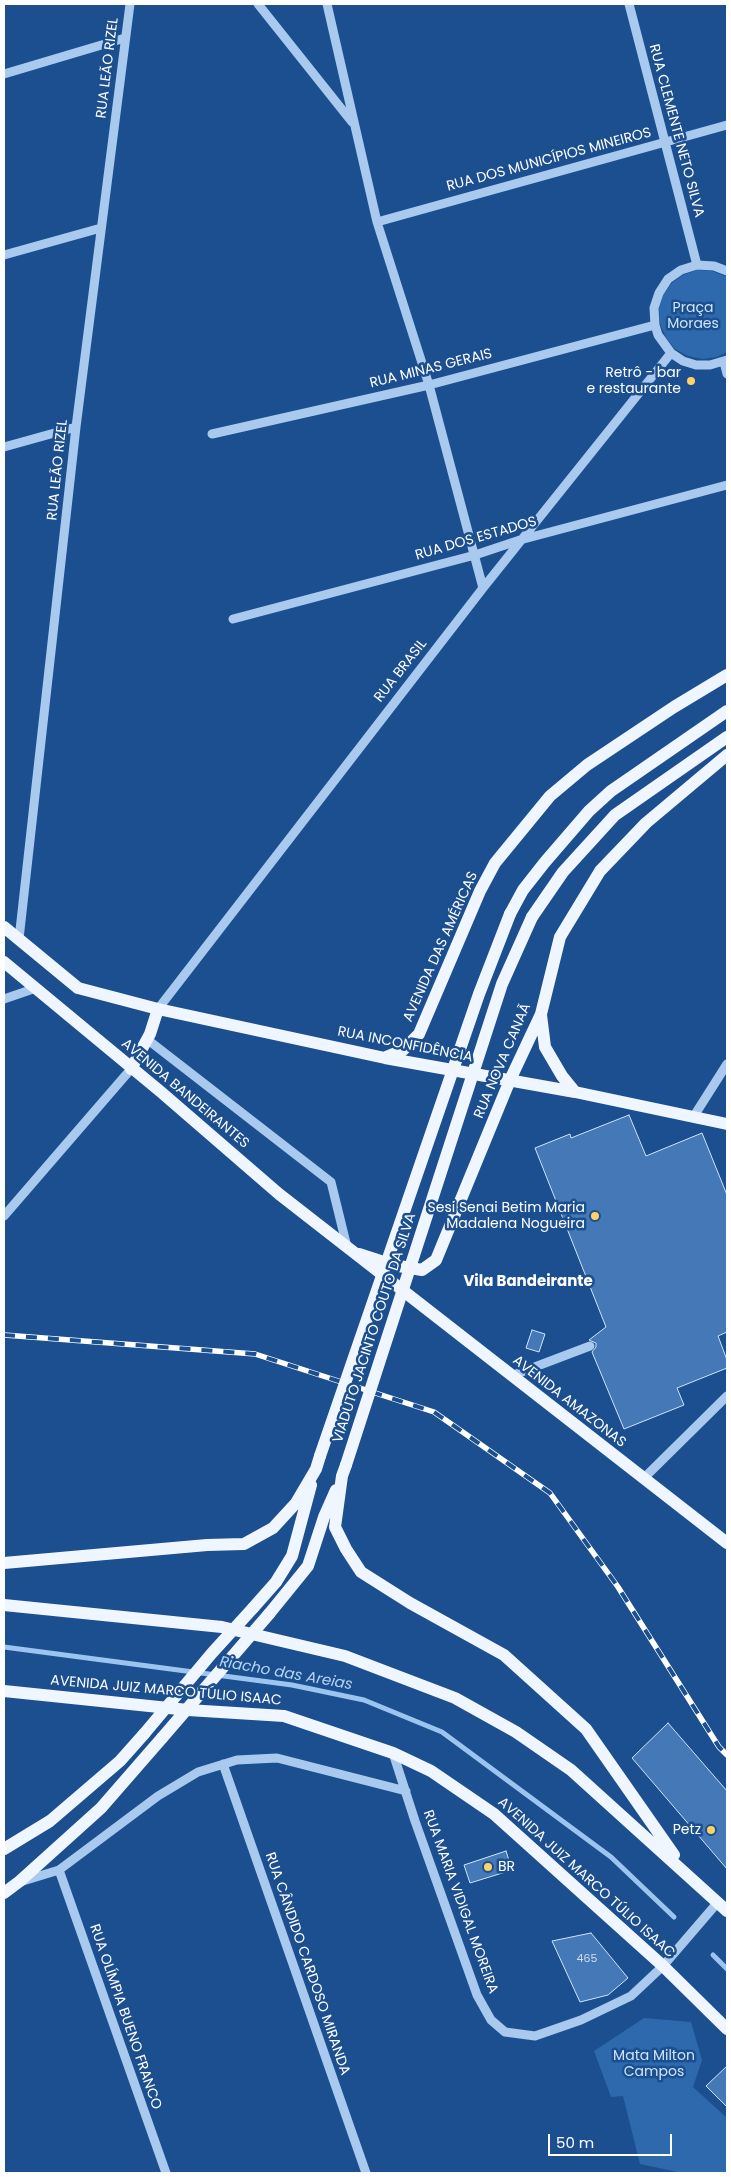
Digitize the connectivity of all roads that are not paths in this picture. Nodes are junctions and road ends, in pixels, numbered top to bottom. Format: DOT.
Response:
graph roads {
  1 [pos="130,4"];
  2 [pos="258,4"];
  3 [pos="327,4"];
  4 [pos="629,4"];
  5 [pos="126,38"];
  6 [pos="4,74"];
  7 [pos="354,124"];
  8 [pos="727,125"];
  9 [pos="664,142"];
  10 [pos="378,222"];
  11 [pos="101,228"];
  12 [pos="4,255"];
  13 [pos="697,265"];
  14 [pos="727,271"];
  15 [pos="655,325"];
  16 [pos="671,353"];
  17 [pos="726,361"];
  18 [pos="727,374"];
  19 [pos="429,385"];
  20 [pos="76,427"];
  21 [pos="212,434"];
  22 [pos="4,446"];
  23 [pos="727,485"];
  24 [pos="520,540"];
  25 [pos="475,555"];
  26 [pos="483,588"];
  27 [pos="233,619"];
  28 [pos="727,676"];
  29 [pos="727,711"];
  30 [pos="727,737"];
  31 [pos="727,755"];
  32 [pos="4,927"];
  33 [pos="19,940"];
  34 [pos="4,962"];
  35 [pos="36,988"];
  36 [pos="4,999"];
  37 [pos="158,1010"];
  38 [pos="541,1014"];
  39 [pos="148,1040"];
  40 [pos="385,1058"];
  41 [pos="727,1064"];
  42 [pos="131,1069"];
  43 [pos="510,1080"];
  44 [pos="575,1092"];
  45 [pos="694,1116"];
  46 [pos="727,1124"];
  47 [pos="4,1216"];
  48 [pos="351,1250"];
  49 [pos="393,1283"];
  50 [pos="590,1346"];
  51 [pos="511,1376"];
  52 [pos="727,1396"];
  53 [pos="316,1468"];
  54 [pos="344,1471"];
  55 [pos="643,1479"];
  56 [pos="727,1543"];
  57 [pos="4,1563"];
  58 [pos="4,1605"];
  59 [pos="4,1691"];
  60 [pos="394,1753"];
  61 [pos="223,1764"];
  62 [pos="406,1791"];
  63 [pos="4,1849"];
  64 [pos="59,1870"];
  65 [pos="685,1872"];
  66 [pos="20,1881"];
  67 [pos="4,1893"];
  68 [pos="723,1906"];
  69 [pos="664,1966"];
  70 [pos="727,2029"];
  71 [pos="166,2173"];
  72 [pos="366,2173"];
  1 -- 5 [label="street, RUA LEÃO RIZEL"];
  2 -- 7 [label="street"];
  3 -- 7 [label="street"];
  4 -- 9 [label="street, RUA CLEMENTE NETO SILVA"];
  5 -- 6 [label="street"];
  5 -- 11 [label="street, RUA LEÃO RIZEL"];
  7 -- 10 [label="street"];
  8 -- 9 [label="street, RUA DOS MUNICÍPIOS MINEIROS"];
  9 -- 10 [label="street, RUA DOS MUNICÍPIOS MINEIROS"];
  9 -- 13 [label="street, RUA CLEMENTE NETO SILVA"];
  10 -- 19 [label="street"];
  11 -- 12 [label="street"];
  11 -- 20 [label="street, RUA LEÃO RIZEL"];
  13 -- 14 [label="street"];
  13 -- 15 [label="street"];
  15 -- 16 [label="street"];
  15 -- 19 [label="street, RUA MINAS GERAIS"];
  16 -- 17 [label="street"];
  16 -- 24 [label="street, RUA BRASIL"];
  17 -- 18 [label="street"];
  19 -- 21 [label="street, RUA MINAS GERAIS"];
  19 -- 25 [label="street"];
  20 -- 22 [label="street"];
  20 -- 33 [label="street, RUA LEÃO RIZEL"];
  23 -- 24 [label="street, RUA DOS ESTADOS"];
  24 -- 25 [label="street, RUA DOS ESTADOS"];
  24 -- 26 [label="street, RUA BRASIL"];
  25 -- 26 [label="street"];
  25 -- 27 [label="street, RUA DOS ESTADOS"];
  26 -- 37 [label="street, RUA BRASIL"];
  28 -- 40 [label="main road, AVENIDA DAS AMÉRICAS"];
  29 -- 53 [label="main road, VIADUTO JACINTO COUTO DA SILVA, bridge"];
  30 -- 54 [label="main road, VIADUTO JACINTO COUTO DA SILVA, bridge"];
  31 -- 38 [label="main road, RUA NOVA CANAÃ"];
  32 -- 33 [label="main road"];
  33 -- 37 [label="main road, RUA INCONFIDÊNCIA"];
  34 -- 35 [label="main road, AVENIDA BANDEIRANTES"];
  35 -- 36 [label="street"];
  35 -- 42 [label="main road, AVENIDA BANDEIRANTES"];
  37 -- 39 [label="main road"];
  37 -- 40 [label="main road, RUA INCONFIDÊNCIA"];
  38 -- 43 [label="main road, RUA NOVA CANAÃ"];
  38 -- 44 [label="main road"];
  39 -- 42 [label="main road"];
  39 -- 48 [label="street, AVENIDA BANDEIRANTES"];
  40 -- 43 [label="main road, RUA INCONFIDÊNCIA"];
  41 -- 45 [label="street"];
  42 -- 47 [label="street"];
  42 -- 48 [label="main road, AVENIDA BANDEIRANTES"];
  43 -- 44 [label="main road, RUA INCONFIDÊNCIA"];
  43 -- 48 [label="main road, RUA NOVA CANAÃ"];
  44 -- 45 [label="main road, RUA INCONFIDÊNCIA"];
  45 -- 46 [label="main road, RUA INCONFIDÊNCIA"];
  48 -- 49 [label="main road, AVENIDA BANDEIRANTES"];
  49 -- 51 [label="main road, AVENIDA AMAZONAS"];
  50 -- 51 [label="street"];
  51 -- 55 [label="main road, AVENIDA AMAZONAS"];
  52 -- 55 [label="street"];
  53 -- 57 [label="main road"];
  53 -- 63 [label="main road, bridge"];
  54 -- 65 [label="main road"];
  54 -- 66 [label="main road, VIADUTO JACINTO COUTO DA SILVA, bridge"];
  55 -- 56 [label="main road, AVENIDA AMAZONAS"];
  58 -- 65 [label="main road"];
  59 -- 60 [label="main road, AVENIDA JUIZ MARCO TÚLIO ISAAC"];
  60 -- 62 [label="street, RUA MARIA VIDIGAL MOREIRA"];
  60 -- 69 [label="main road, AVENIDA JUIZ MARCO TÚLIO ISAAC"];
  61 -- 62 [label="street"];
  61 -- 64 [label="street"];
  61 -- 72 [label="street, RUA CÂNDIDO CARDOSO MIRANDA"];
  62 -- 69 [label="street, RUA MARIA VIDIGAL MOREIRA"];
  64 -- 66 [label="street"];
  64 -- 71 [label="street, RUA OLÍMPIA BUENO FRANCO"];
  65 -- 68 [label="main road"];
  66 -- 67 [label="main road, VIADUTO JACINTO COUTO DA SILVA"];
  68 -- 69 [label="street, RUA MARIA VIDIGAL MOREIRA"];
  69 -- 70 [label="main road, AVENIDA JUIZ MARCO TÚLIO ISAAC"];
}
